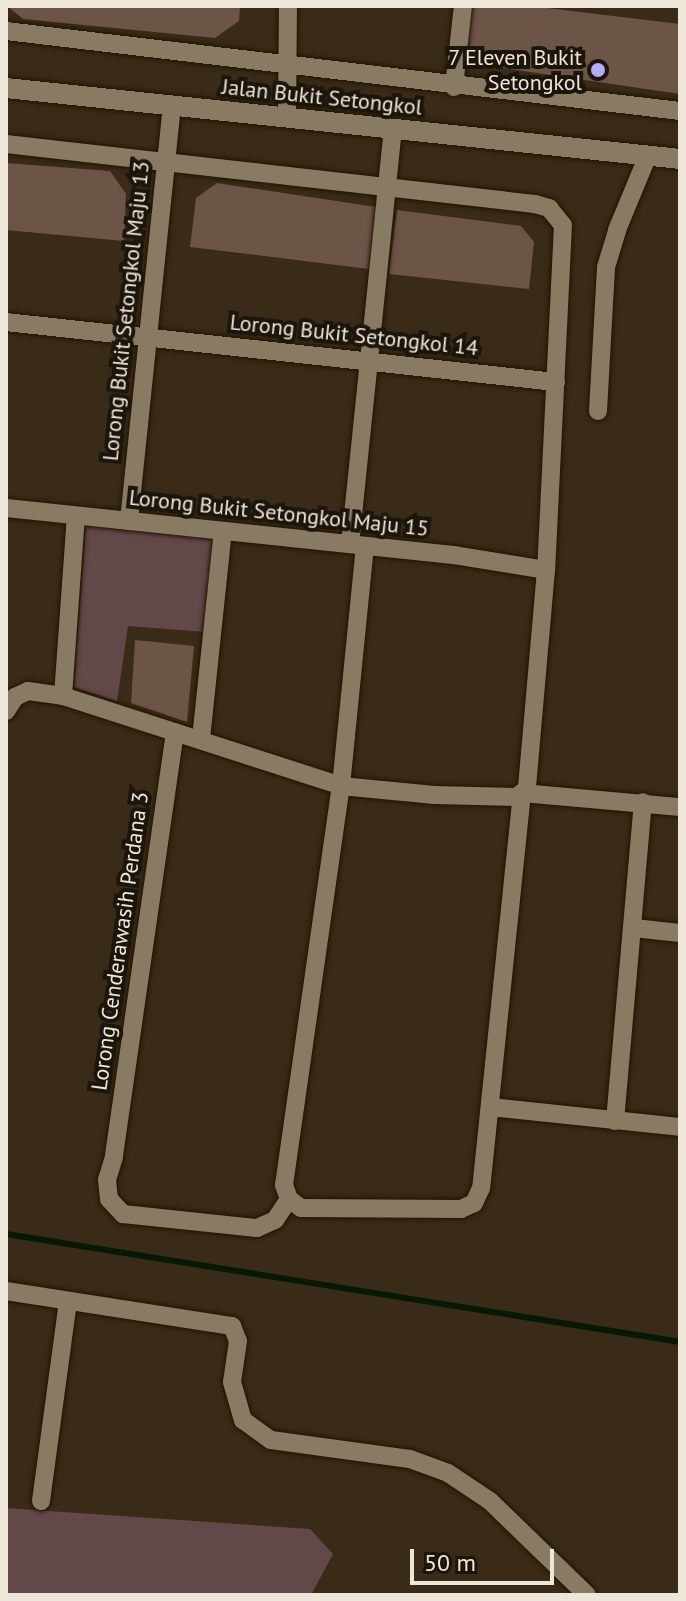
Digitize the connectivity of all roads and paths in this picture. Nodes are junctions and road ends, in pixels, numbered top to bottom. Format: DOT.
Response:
graph roads {
  1 [pos="288,6"];
  2 [pos="463,6"];
  3 [pos="6,31"];
  4 [pos="287,66"];
  5 [pos="6,80"];
  6 [pos="454,87"];
  7 [pos="6,88"];
  8 [pos="33,90"];
  9 [pos="172,105"];
  10 [pos="680,111"];
  11 [pos="287,117"];
  12 [pos="393,128"];
  13 [pos="6,144"];
  14 [pos="648,155"];
  15 [pos="680,159"];
  16 [pos="166,161"];
  17 [pos="387,185"];
  18 [pos="6,322"];
  19 [pos="148,337"];
  20 [pos="369,361"];
  21 [pos="556,382"];
  22 [pos="598,411"];
  23 [pos="6,508"];
  24 [pos="76,516"];
  25 [pos="129,521"];
  26 [pos="223,531"];
  27 [pos="357,545"];
  28 [pos="546,570"];
  29 [pos="63,696"];
  30 [pos="10,704"];
  31 [pos="175,732"];
  32 [pos="201,739"];
  33 [pos="341,786"];
  34 [pos="522,793"];
  35 [pos="643,802"];
  36 [pos="680,807"];
  37 [pos="634,928"];
  38 [pos="680,933"];
  39 [pos="490,1107"];
  40 [pos="615,1121"];
  41 [pos="680,1127"];
  42 [pos="289,1199"];
  43 [pos="6,1291"];
  44 [pos="68,1301"];
  45 [pos="41,1501"];
  46 [pos="587,1595"];
  1 -- 4 [label="street"];
  2 -- 6 [label="street"];
  3 -- 4 [label="street"];
  4 -- 6 [label="street"];
  4 -- 11 [label="street"];
  5 -- 8 [label="street"];
  6 -- 10 [label="street"];
  7 -- 8 [label="street, Jalan Bukit Setongkol"];
  8 -- 9 [label="street, Jalan Bukit Setongkol"];
  9 -- 11 [label="street, Jalan Bukit Setongkol"];
  9 -- 16 [label="street, Lorong Bukit Setongkol Maju 13"];
  11 -- 12 [label="street, Jalan Bukit Setongkol"];
  12 -- 14 [label="street, Jalan Bukit Setongkol"];
  12 -- 17 [label="street"];
  13 -- 16 [label="street"];
  14 -- 15 [label="street, Jalan Bukit Setongkol"];
  14 -- 22 [label="street"];
  16 -- 17 [label="street"];
  16 -- 19 [label="street, Lorong Bukit Setongkol Maju 13"];
  17 -- 20 [label="street"];
  17 -- 21 [label="street"];
  18 -- 19 [label="street, Lorong Bukit Setongkol 14"];
  19 -- 20 [label="street, Lorong Bukit Setongkol 14"];
  19 -- 25 [label="street, Lorong Bukit Setongkol Maju 13"];
  20 -- 21 [label="street, Lorong Bukit Setongkol 14"];
  20 -- 27 [label="street"];
  21 -- 28 [label="street"];
  23 -- 24 [label="street, Lorong Bukit Setongkol Maju 15"];
  24 -- 25 [label="street, Lorong Bukit Setongkol Maju 15"];
  24 -- 29 [label="street"];
  25 -- 26 [label="street, Lorong Bukit Setongkol Maju 15"];
  26 -- 27 [label="street, Lorong Bukit Setongkol Maju 15"];
  26 -- 32 [label="street"];
  27 -- 28 [label="street, Lorong Bukit Setongkol Maju 15"];
  27 -- 33 [label="street"];
  28 -- 34 [label="street"];
  29 -- 30 [label="street"];
  29 -- 31 [label="street"];
  31 -- 32 [label="street"];
  31 -- 42 [label="street, Lorong Cenderawasih Perdana 3"];
  32 -- 33 [label="street"];
  33 -- 34 [label="street"];
  33 -- 42 [label="street"];
  34 -- 35 [label="street"];
  34 -- 39 [label="street"];
  35 -- 36 [label="street"];
  35 -- 37 [label="street"];
  37 -- 38 [label="street"];
  37 -- 40 [label="street"];
  39 -- 40 [label="street"];
  39 -- 42 [label="street"];
  40 -- 41 [label="street"];
  43 -- 44 [label="street"];
  44 -- 45 [label="street"];
  44 -- 46 [label="street"];
}
